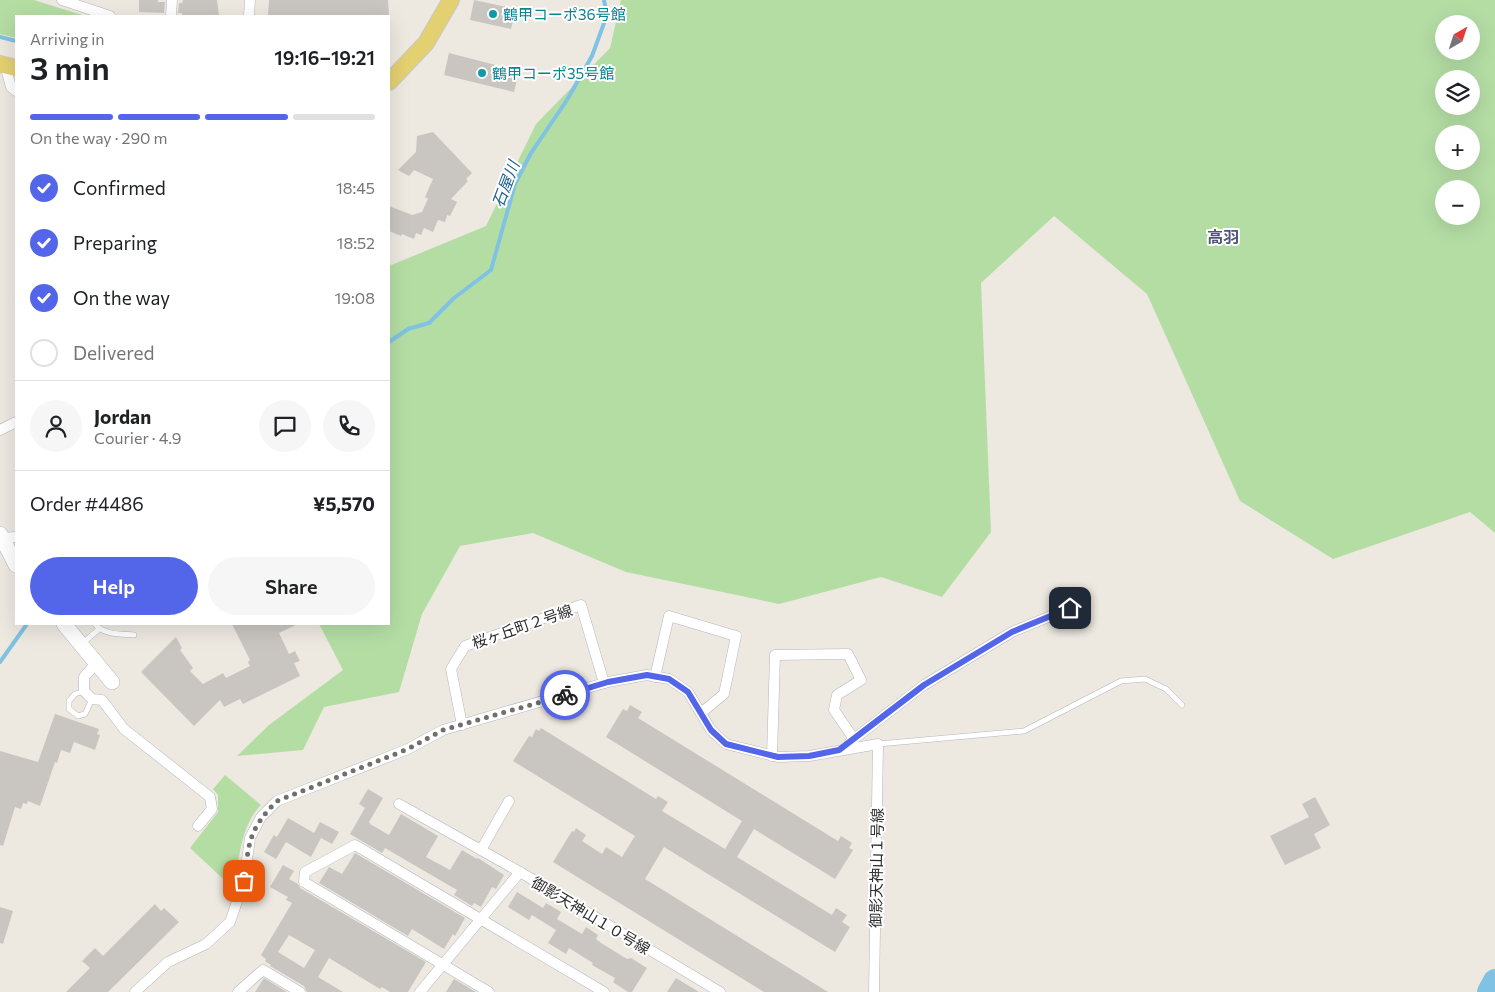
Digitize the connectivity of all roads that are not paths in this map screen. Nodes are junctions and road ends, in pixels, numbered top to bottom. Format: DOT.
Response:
graph roads {
  1 [pos="62,0"];
  2 [pos="172,0"];
  3 [pos="250,0"];
  4 [pos="451,0"];
  5 [pos="107,15"];
  6 [pos="171,15"];
  7 [pos="249,15"];
  8 [pos="7,66"];
  9 [pos="390,78"];
  10 [pos="15,91"];
  11 [pos="15,422"];
  12 [pos="0,430"];
  13 [pos="6,540"];
  14 [pos="15,562"];
  15 [pos="1070,608"];
  16 [pos="65,625"];
  17 [pos="96,625"];
  18 [pos="99,629"];
  19 [pos="134,635"];
  20 [pos="78,641"];
  21 [pos="96,663"];
  22 [pos="655,677"];
  23 [pos="112,682"];
  24 [pos="604,683"];
  25 [pos="84,691"];
  26 [pos="92,699"];
  27 [pos="1182,705"];
  28 [pos="701,713"];
  29 [pos="462,725"];
  30 [pos="854,739"];
  31 [pos="878,744"];
  32 [pos="839,750"];
  33 [pos="772,756"];
  34 [pos="509,801"];
  35 [pos="399,804"];
  36 [pos="198,826"];
  37 [pos="481,850"];
  38 [pos="520,872"];
  39 [pos="481,919"];
  40 [pos="442,964"];
  41 [pos="135,992"];
  42 [pos="238,992"];
  43 [pos="300,992"];
  44 [pos="420,992"];
  45 [pos="489,992"];
  46 [pos="604,992"];
  47 [pos="720,992"];
  48 [pos="874,992"];
  1 -- 5 [label="street"];
  2 -- 6 [label="street"];
  3 -- 7 [label="street"];
  4 -- 9 [label="main road"];
  8 -- 10 [label="street"];
  11 -- 12 [label="street"];
  13 -- 14 [label="street"];
  15 -- 30 [label="street"];
  16 -- 20 [label="street"];
  17 -- 18 [label="lane"];
  18 -- 19 [label="lane"];
  18 -- 20 [label="lane"];
  20 -- 21 [label="street"];
  21 -- 23 [label="street"];
  21 -- 25 [label="street"];
  22 -- 24 [label="street"];
  22 -- 28 [label="street"];
  22 -- 28 [label="street"];
  24 -- 29 [label="street"];
  24 -- 29 [label="street, 桜ヶ丘町２号線"];
  25 -- 26 [label="street"];
  25 -- 26 [label="lane"];
  26 -- 36 [label="street"];
  27 -- 31 [label="lane"];
  28 -- 33 [label="street"];
  29 -- 41 [label="street"];
  30 -- 32 [label="street"];
  30 -- 33 [label="street"];
  31 -- 32 [label="street"];
  31 -- 48 [label="street, 御影天神山１号線"];
  32 -- 33 [label="street"];
  34 -- 37 [label="street"];
  35 -- 37 [label="street"];
  37 -- 38 [label="street"];
  38 -- 39 [label="street, 御影天神山１０号線"];
  38 -- 47 [label="street, 御影天神山１０号線"];
  39 -- 40 [label="street, 御影天神山１０号線"];
  39 -- 40 [label="street"];
  39 -- 46 [label="street"];
  40 -- 44 [label="street, 御影天神山１０号線"];
  40 -- 45 [label="street"];
  42 -- 43 [label="street"];
}
